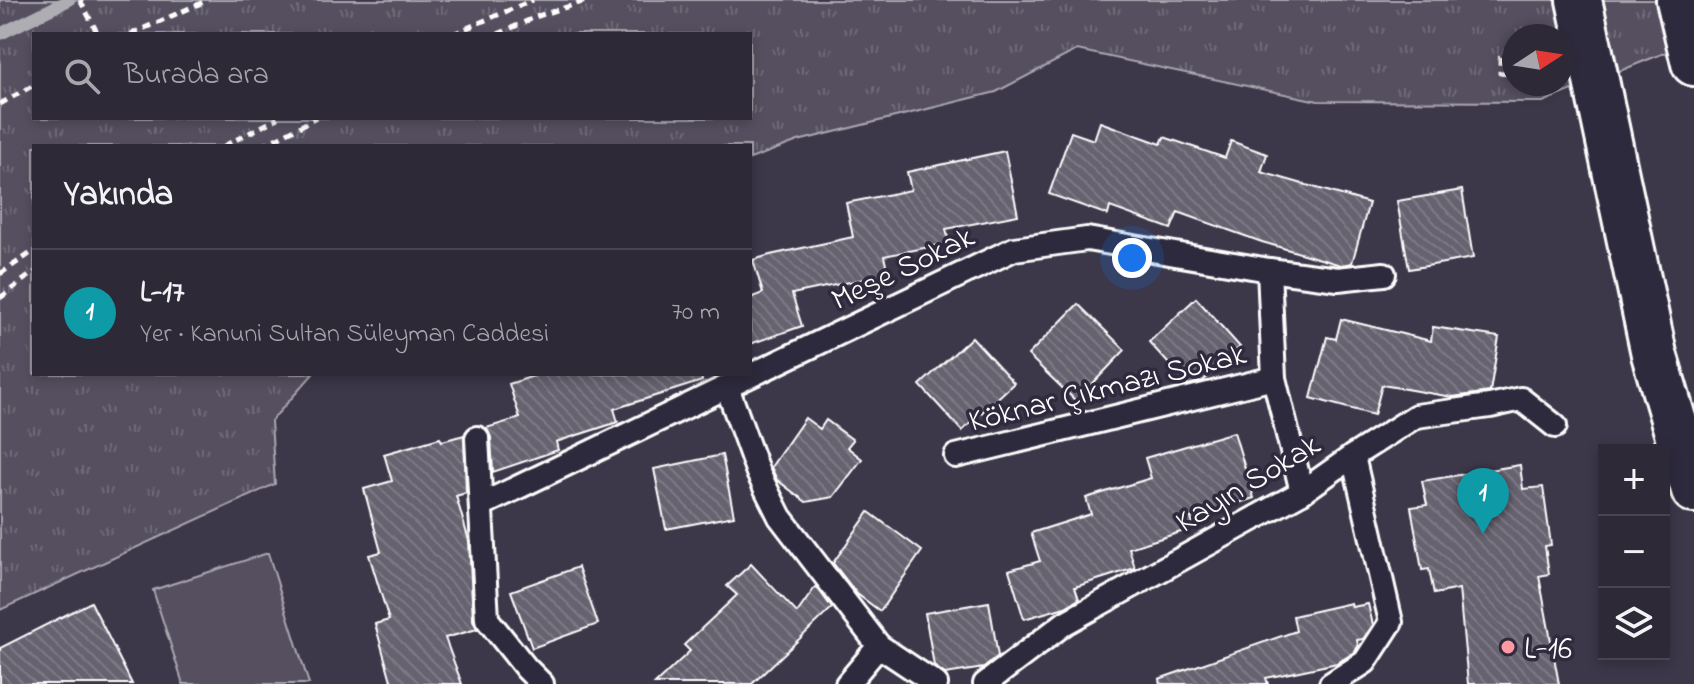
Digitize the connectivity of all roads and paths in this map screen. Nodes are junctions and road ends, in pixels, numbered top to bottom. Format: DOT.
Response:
graph roads {
  1 [pos="80,0"];
  2 [pos="208,0"];
  3 [pos="533,0"];
  4 [pos="589,0"];
  5 [pos="1579,0"];
  6 [pos="1679,0"];
  7 [pos="97,32"];
  8 [pos="136,32"];
  9 [pos="458,32"];
  10 [pos="502,32"];
  11 [pos="1502,57"];
  12 [pos="1694,63"];
  13 [pos="1502,73"];
  14 [pos="32,86"];
  15 [pos="0,104"];
  16 [pos="274,120"];
  17 [pos="312,120"];
  18 [pos="228,144"];
  19 [pos="266,144"];
  20 [pos="32,252"];
  21 [pos="1269,270"];
  22 [pos="0,274"];
  23 [pos="32,274"];
  24 [pos="1384,274"];
  25 [pos="0,298"];
  26 [pos="752,375"];
  27 [pos="750,376"];
  28 [pos="1274,378"];
  29 [pos="727,387"];
  30 [pos="1555,426"];
  31 [pos="477,438"];
  32 [pos="956,456"];
  33 [pos="1353,456"];
  34 [pos="1694,490"];
  35 [pos="1302,492"];
  36 [pos="481,505"];
  37 [pos="879,646"];
  38 [pos="542,684"];
  39 [pos="847,684"];
  40 [pos="936,684"];
  41 [pos="985,684"];
  42 [pos="1331,684"];
  1 -- 7 [label="path"];
  2 -- 8 [label="path"];
  3 -- 9 [label="path"];
  4 -- 10 [label="path"];
  5 -- 34 [label="main road"];
  6 -- 12 [label="main road"];
  11 -- 13 [label="path"];
  14 -- 15 [label="path"];
  16 -- 18 [label="path"];
  17 -- 19 [label="path"];
  20 -- 22 [label="path"];
  21 -- 24 [label="lane, Meşe Sokak"];
  21 -- 26 [label="lane, Meşe Sokak"];
  21 -- 28 [label="lane"];
  23 -- 25 [label="path"];
  27 -- 29 [label="lane, Meşe Sokak"];
  28 -- 32 [label="lane, Köknar Çıkmazı Sokak"];
  28 -- 35 [label="lane"];
  29 -- 36 [label="lane, Meşe Sokak"];
  29 -- 37 [label="lane"];
  30 -- 33 [label="lane, Kayın Sokak"];
  31 -- 36 [label="lane"];
  33 -- 35 [label="lane, Kayın Sokak"];
  33 -- 42 [label="lane"];
  35 -- 41 [label="lane, Kayın Sokak"];
  36 -- 38 [label="lane"];
  37 -- 39 [label="lane"];
  37 -- 40 [label="lane"];
}
